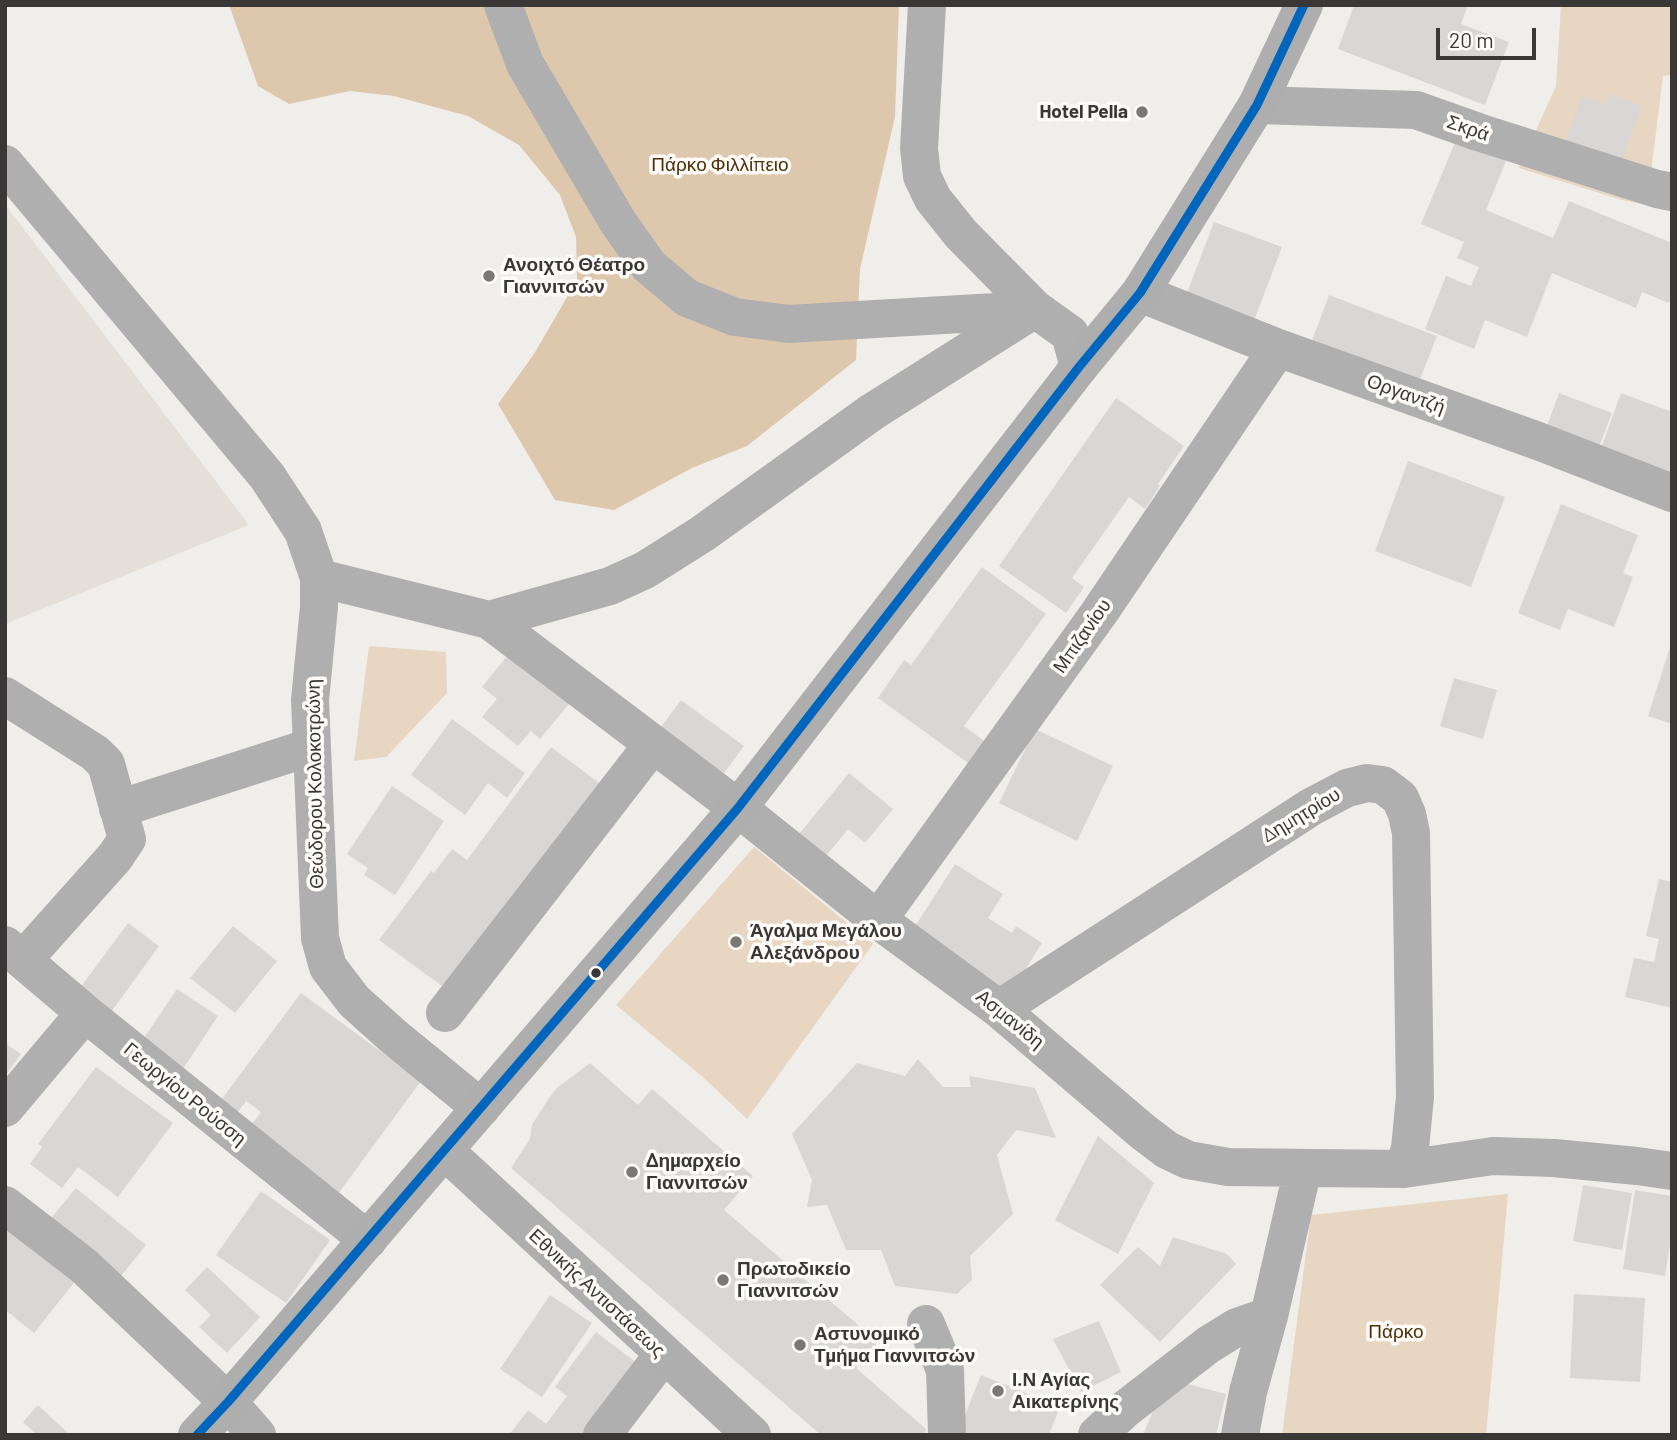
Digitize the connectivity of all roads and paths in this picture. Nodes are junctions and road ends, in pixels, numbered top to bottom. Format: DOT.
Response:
graph roads {
  1 [pos="503,5"];
  2 [pos="928,5"];
  3 [pos="1304,5"];
  4 [pos="1257,105"];
  5 [pos="5,164"];
  6 [pos="1672,192"];
  7 [pos="1140,293"];
  8 [pos="1035,309"];
  9 [pos="1278,348"];
  10 [pos="1079,367"];
  11 [pos="1672,493"];
  12 [pos="319,578"];
  13 [pos="489,620"];
  14 [pos="5,696"];
  15 [pos="653,744"];
  16 [pos="312,747"];
  17 [pos="738,808"];
  18 [pos="118,809"];
  19 [pos="878,920"];
  20 [pos="14,952"];
  21 [pos="999,1009"];
  22 [pos="85,1013"];
  23 [pos="445,1013"];
  24 [pos="5,1108"];
  25 [pos="481,1108"];
  26 [pos="445,1151"];
  27 [pos="1303,1168"];
  28 [pos="1404,1169"];
  29 [pos="1672,1171"];
  30 [pos="5,1205"];
  31 [pos="368,1240"];
  32 [pos="1269,1317"];
  33 [pos="926,1324"];
  34 [pos="663,1355"];
  35 [pos="228,1402"];
  36 [pos="197,1435"];
  37 [pos="257,1435"];
  38 [pos="602,1435"];
  39 [pos="752,1435"];
  40 [pos="947,1435"];
  41 [pos="1097,1435"];
  42 [pos="1240,1435"];
  1 -- 8 [label="street"];
  2 -- 8 [label="street"];
  3 -- 4 [label="main road"];
  4 -- 6 [label="street, Σκρά"];
  4 -- 7 [label="main road"];
  5 -- 12 [label="street, Θεώδορου Κολοκοτρώνη"];
  7 -- 9 [label="street, Οργαντζή"];
  7 -- 10 [label="main road"];
  8 -- 10 [label="street"];
  8 -- 13 [label="street"];
  9 -- 11 [label="street, Οργαντζή"];
  9 -- 19 [label="street, Μπιζανίου"];
  10 -- 17 [label="main road"];
  12 -- 13 [label="street"];
  12 -- 16 [label="street, Θεώδορου Κολοκοτρώνη"];
  13 -- 15 [label="street, Ασμανίδη"];
  14 -- 18 [label="street"];
  15 -- 17 [label="street, Ασμανίδη"];
  15 -- 23 [label="street"];
  16 -- 18 [label="street"];
  16 -- 25 [label="street, Θεώδορου Κολοκοτρώνη"];
  17 -- 19 [label="street, Ασμανίδη"];
  17 -- 25 [label="main road"];
  18 -- 20 [label="street"];
  19 -- 21 [label="street, Ασμανίδη"];
  20 -- 22 [label="street, Γεωργίου Ρούσση"];
  21 -- 27 [label="street, Ασμανίδη"];
  21 -- 28 [label="street, Δημητρίου"];
  22 -- 24 [label="street"];
  22 -- 31 [label="street, Γεωργίου Ρούσση"];
  25 -- 26 [label="main road"];
  26 -- 31 [label="main road"];
  26 -- 34 [label="main road, Εθνικής Αντιστάσεως"];
  27 -- 28 [label="street, Ασμανίδη"];
  27 -- 32 [label="street"];
  28 -- 29 [label="street, Ασμανίδη"];
  30 -- 35 [label="street"];
  31 -- 35 [label="main road"];
  32 -- 41 [label="street"];
  32 -- 42 [label="street"];
  33 -- 40 [label="street"];
  34 -- 38 [label="street"];
  34 -- 39 [label="main road, Εθνικής Αντιστάσεως"];
  35 -- 36 [label="main road"];
  35 -- 37 [label="street"];
}
